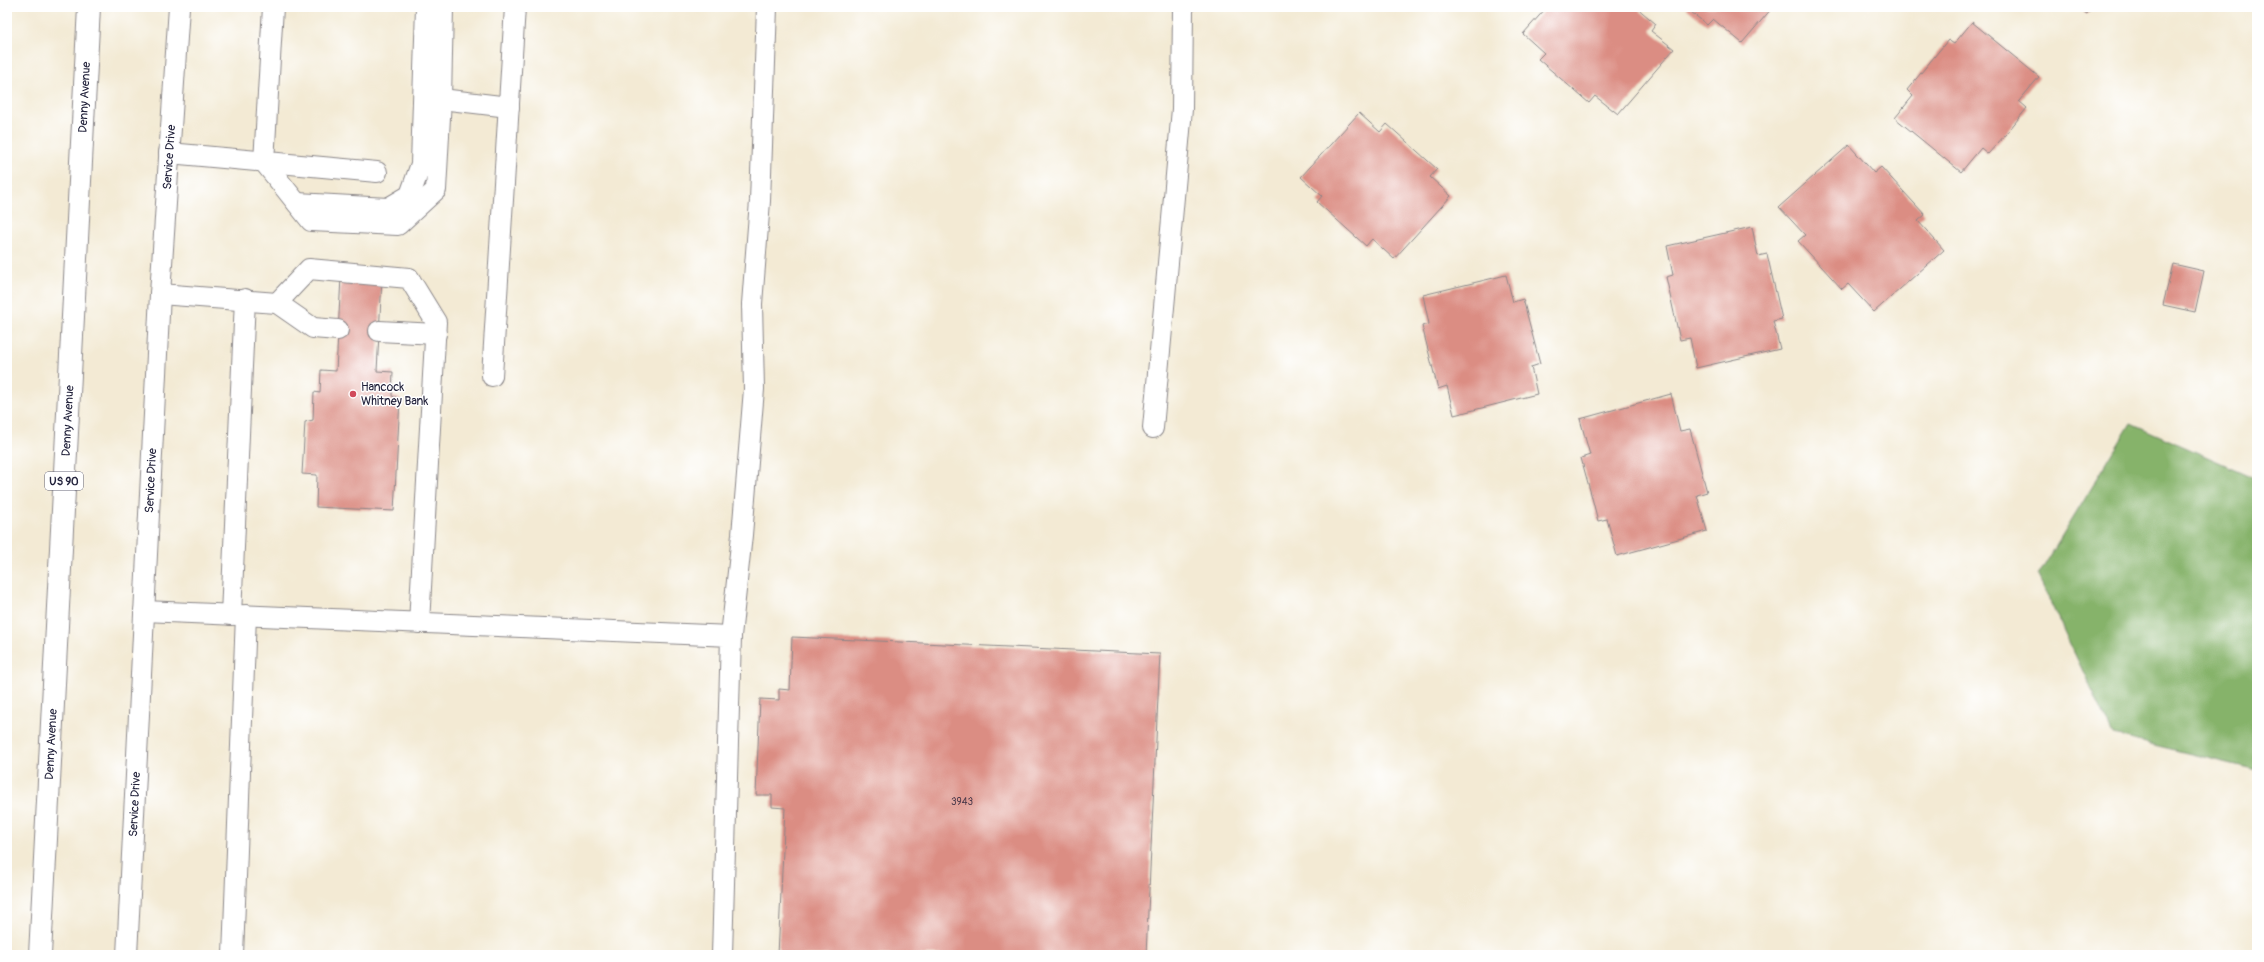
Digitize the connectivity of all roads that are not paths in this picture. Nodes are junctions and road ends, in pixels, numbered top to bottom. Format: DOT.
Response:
graph roads {
  1 [pos="89,7"];
  2 [pos="179,7"];
  3 [pos="273,7"];
  4 [pos="426,7"];
  5 [pos="443,7"];
  6 [pos="515,7"];
  7 [pos="768,7"];
  8 [pos="1183,7"];
  9 [pos="441,99"];
  10 [pos="509,107"];
  11 [pos="169,153"];
  12 [pos="264,162"];
  13 [pos="377,172"];
  14 [pos="297,203"];
  15 [pos="160,294"];
  16 [pos="245,299"];
  17 [pos="277,303"];
  18 [pos="338,330"];
  19 [pos="379,331"];
  20 [pos="436,334"];
  21 [pos="492,376"];
  22 [pos="1153,428"];
  23 [pos="144,611"];
  24 [pos="238,615"];
  25 [pos="419,623"];
  26 [pos="731,636"];
  27 [pos="40,955"];
  28 [pos="127,955"];
  29 [pos="233,955"];
  30 [pos="722,955"];
  1 -- 27 [label="main road, Denny Avenue / US 90"];
  2 -- 11 [label="lane, Service Drive"];
  3 -- 12 [label="lane"];
  4 -- 14 [label="lane"];
  5 -- 9 [label="lane"];
  6 -- 10 [label="lane"];
  7 -- 26 [label="lane"];
  8 -- 22 [label="lane"];
  9 -- 10 [label="lane"];
  9 -- 14 [label="lane"];
  10 -- 21 [label="lane"];
  11 -- 12 [label="lane"];
  11 -- 15 [label="lane, Service Drive"];
  12 -- 13 [label="lane"];
  12 -- 14 [label="lane"];
  15 -- 16 [label="lane"];
  15 -- 23 [label="lane, Service Drive"];
  16 -- 17 [label="lane"];
  16 -- 24 [label="lane"];
  17 -- 18 [label="lane"];
  17 -- 20 [label="lane"];
  19 -- 20 [label="lane"];
  20 -- 25 [label="lane"];
  23 -- 24 [label="lane"];
  23 -- 28 [label="lane, Service Drive"];
  24 -- 25 [label="lane"];
  24 -- 29 [label="lane"];
  25 -- 26 [label="lane"];
  26 -- 30 [label="lane"];
}
